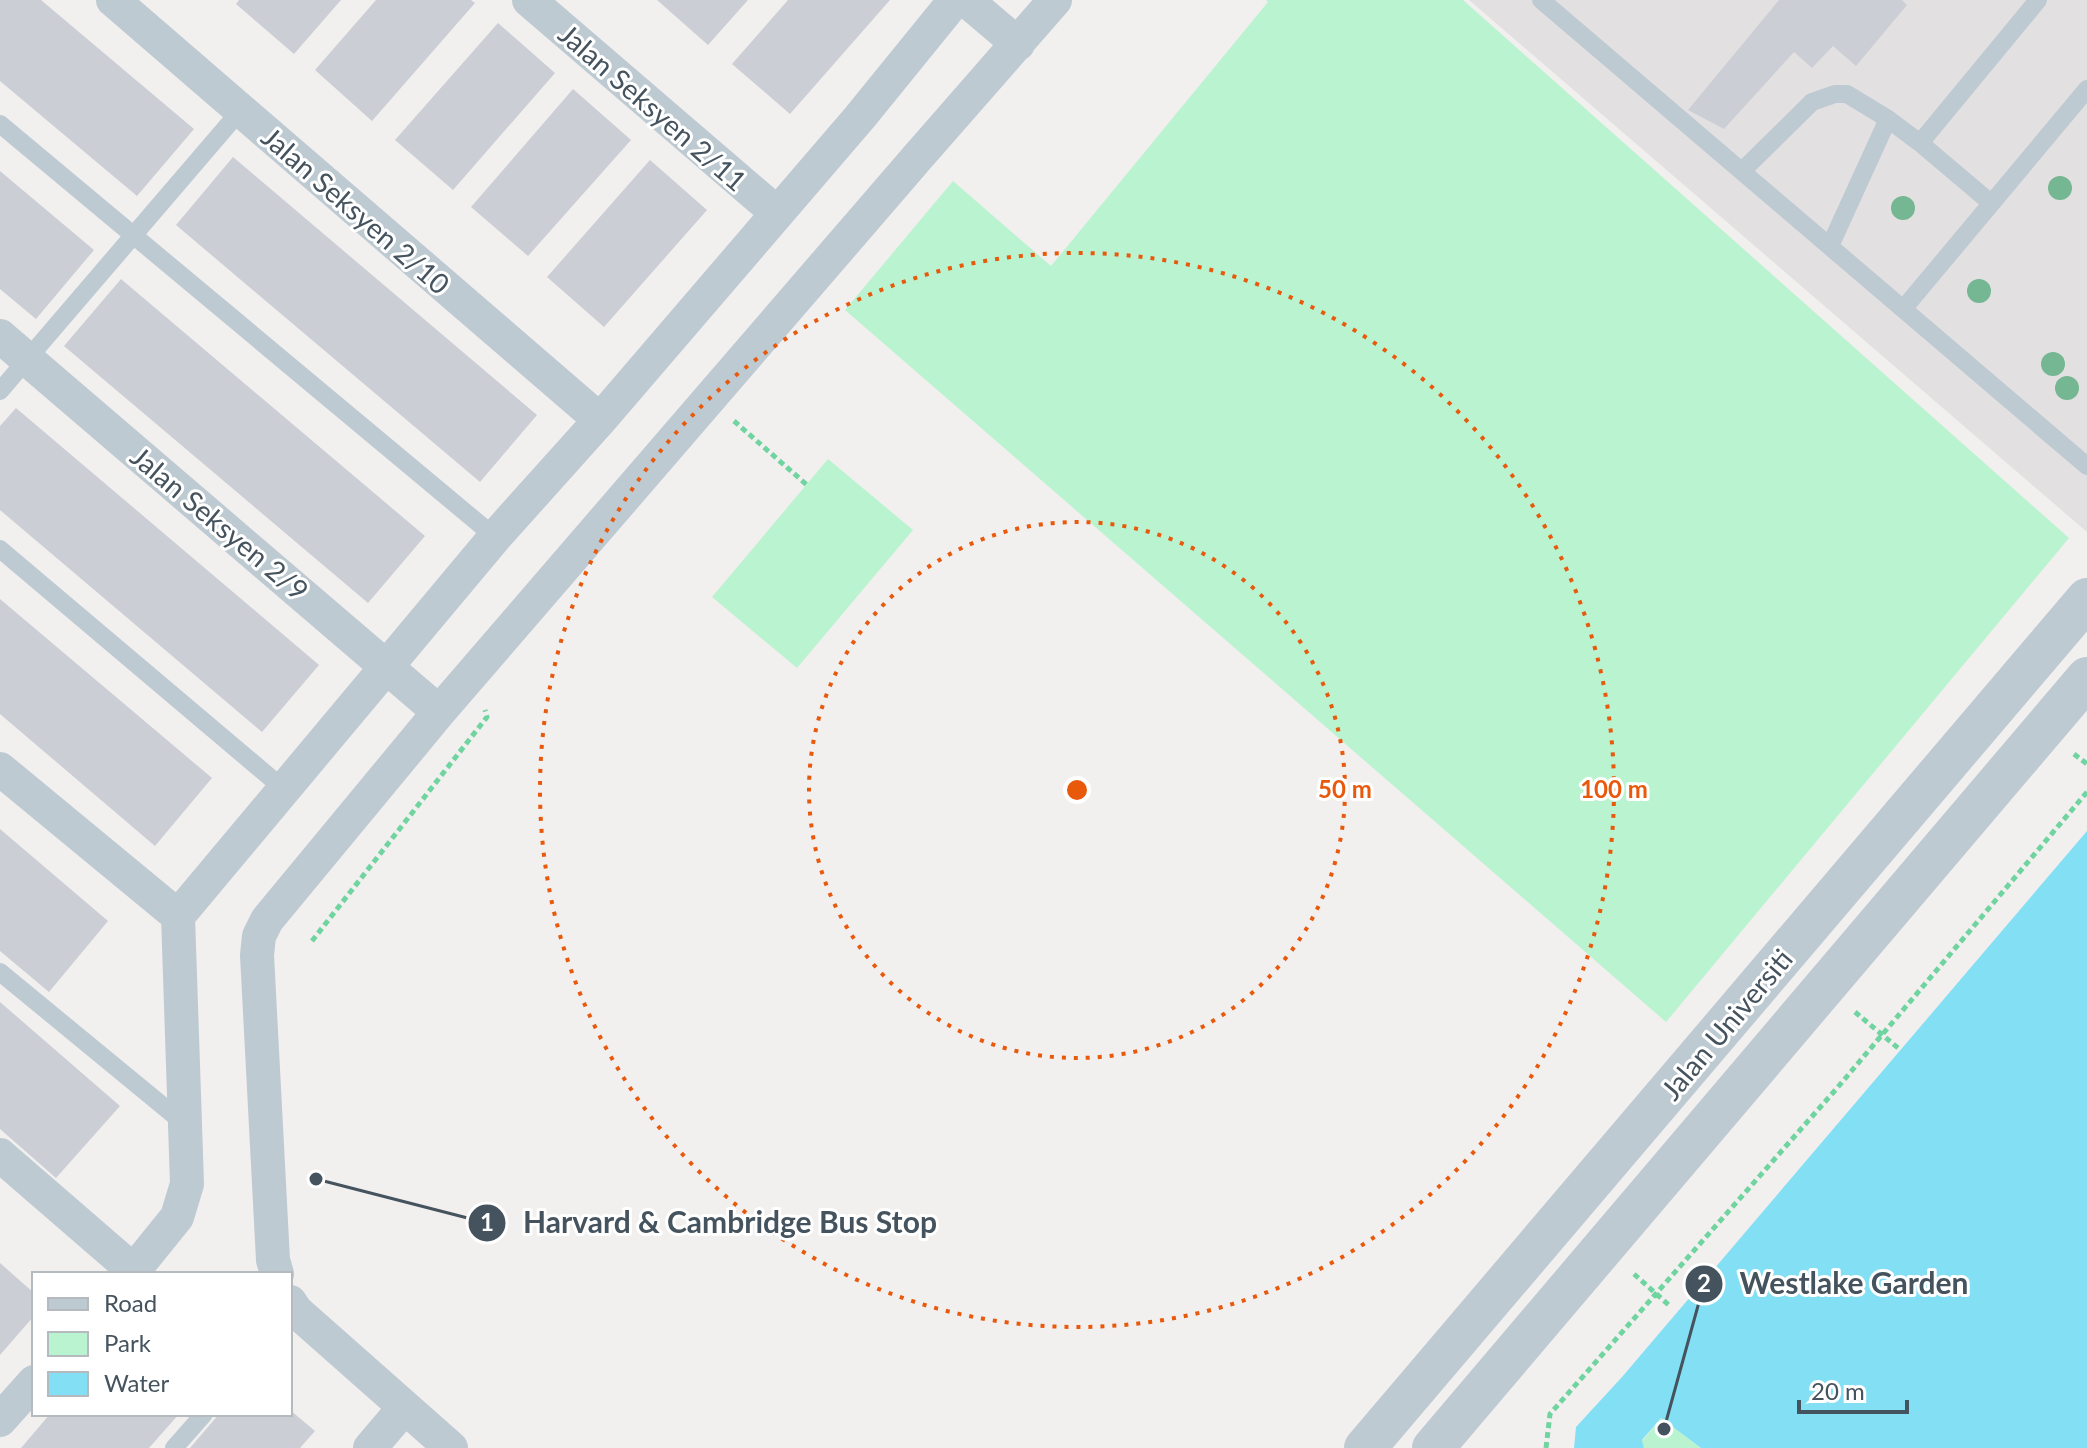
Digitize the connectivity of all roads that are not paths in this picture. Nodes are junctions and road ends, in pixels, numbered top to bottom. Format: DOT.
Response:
graph roads {
  1 [pos="113,0"];
  2 [pos="529,0"];
  3 [pos="955,0"];
  4 [pos="966,0"];
  5 [pos="1055,0"];
  6 [pos="1541,0"];
  7 [pos="2038,0"];
  8 [pos="1018,44"];
  9 [pos="2087,89"];
  10 [pos="240,111"];
  11 [pos="1888,119"];
  12 [pos="0,124"];
  13 [pos="1920,143"];
  14 [pos="1742,171"];
  15 [pos="1991,203"];
  16 [pos="777,213"];
  17 [pos="133,234"];
  18 [pos="1830,246"];
  19 [pos="1904,308"];
  20 [pos="0,336"];
  21 [pos="27,359"];
  22 [pos="0,391"];
  23 [pos="600,420"];
  24 [pos="2087,466"];
  25 [pos="495,537"];
  26 [pos="0,549"];
  27 [pos="2087,599"];
  28 [pos="387,666"];
  29 [pos="2087,678"];
  30 [pos="439,712"];
  31 [pos="0,769"];
  32 [pos="285,790"];
  33 [pos="178,916"];
  34 [pos="0,972"];
  35 [pos="186,1125"];
  36 [pos="5,1169"];
  37 [pos="132,1272"];
  38 [pos="276,1272"];
  39 [pos="292,1310"];
  40 [pos="32,1384"];
  41 [pos="404,1408"];
  42 [pos="202,1416"];
  43 [pos="0,1420"];
  44 [pos="174,1448"];
  45 [pos="370,1448"];
  46 [pos="451,1448"];
  47 [pos="1365,1448"];
  48 [pos="1433,1448"];
  1 -- 10 [label="street, Jalan Seksyen 2/10"];
  2 -- 16 [label="street, Jalan Seksyen 2/11"];
  3 -- 16 [label="street"];
  4 -- 8 [label="street"];
  5 -- 8 [label="street"];
  6 -- 14 [label="lane"];
  7 -- 13 [label="lane"];
  8 -- 30 [label="street"];
  9 -- 15 [label="lane"];
  10 -- 17 [label="lane"];
  10 -- 23 [label="street, Jalan Seksyen 2/10"];
  11 -- 13 [label="lane"];
  11 -- 14 [label="lane"];
  11 -- 18 [label="lane"];
  12 -- 17 [label="lane"];
  13 -- 15 [label="lane"];
  14 -- 18 [label="lane"];
  15 -- 19 [label="lane"];
  16 -- 23 [label="street"];
  17 -- 21 [label="lane"];
  17 -- 25 [label="lane"];
  18 -- 19 [label="lane"];
  19 -- 24 [label="lane"];
  20 -- 21 [label="street, Jalan Seksyen 2/9"];
  21 -- 22 [label="lane"];
  21 -- 28 [label="street, Jalan Seksyen 2/9"];
  23 -- 25 [label="street"];
  25 -- 28 [label="street"];
  26 -- 32 [label="lane"];
  27 -- 47 [label="street, Jalan Universiti"];
  28 -- 30 [label="street, Jalan Seksyen 2/9"];
  28 -- 32 [label="street"];
  29 -- 48 [label="street, Jalan Universiti"];
  30 -- 38 [label="street"];
  31 -- 33 [label="street"];
  32 -- 33 [label="street"];
  33 -- 35 [label="street"];
  34 -- 35 [label="lane"];
  35 -- 37 [label="street"];
  36 -- 37 [label="street"];
  39 -- 41 [label="street"];
  40 -- 43 [label="street"];
  41 -- 45 [label="street"];
  41 -- 46 [label="street"];
  42 -- 44 [label="lane"];
}
